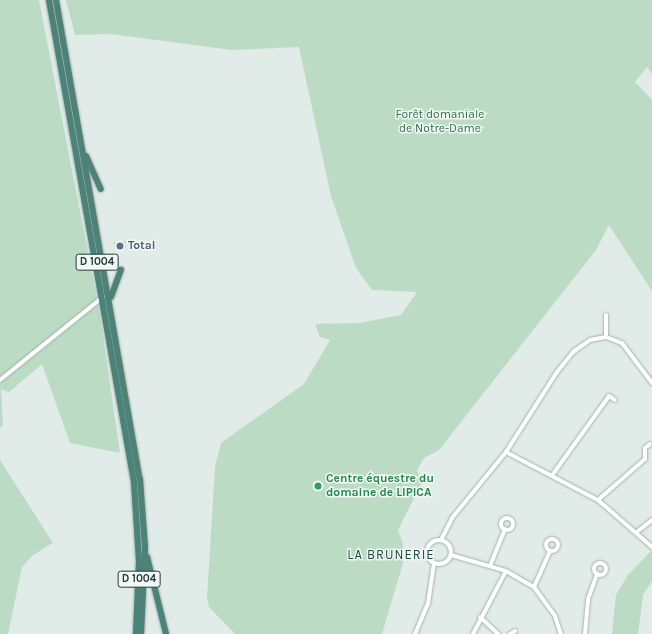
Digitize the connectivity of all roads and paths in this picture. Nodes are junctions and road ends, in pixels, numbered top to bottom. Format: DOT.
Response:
graph roads {
  1 [pos="49,0"];
  2 [pos="56,0"];
  3 [pos="82,146"];
  4 [pos="101,189"];
  5 [pos="121,270"];
  6 [pos="103,297"];
  7 [pos="110,302"];
  8 [pos="606,315"];
  9 [pos="606,337"];
  10 [pos="0,380"];
  11 [pos="652,384"];
  12 [pos="615,400"];
  13 [pos="650,444"];
  14 [pos="506,452"];
  15 [pos="553,474"];
  16 [pos="598,500"];
  17 [pos="652,520"];
  18 [pos="505,529"];
  19 [pos="638,531"];
  20 [pos="441,540"];
  21 [pos="145,547"];
  22 [pos="652,547"];
  23 [pos="550,551"];
  24 [pos="450,556"];
  25 [pos="434,563"];
  26 [pos="490,566"];
  27 [pos="506,571"];
  28 [pos="597,574"];
  29 [pos="534,587"];
  30 [pos="480,617"];
  31 [pos="515,631"];
  32 [pos="136,634"];
  33 [pos="141,634"];
  34 [pos="166,634"];
  35 [pos="416,634"];
  36 [pos="473,634"];
  37 [pos="498,634"];
  38 [pos="510,634"];
  39 [pos="561,634"];
  40 [pos="585,634"];
  1 -- 6 [label="highway, D 1004"];
  2 -- 3 [label="highway, D 1004"];
  3 -- 4 [label="highway"];
  3 -- 7 [label="highway, D 1004"];
  5 -- 7 [label="highway"];
  6 -- 10 [label="street"];
  6 -- 32 [label="highway, D 1004"];
  7 -- 21 [label="highway, D 1004"];
  8 -- 9 [label="street"];
  9 -- 11 [label="street"];
  9 -- 14 [label="street"];
  12 -- 15 [label="street"];
  13 -- 16 [label="street"];
  14 -- 15 [label="street"];
  14 -- 20 [label="street"];
  15 -- 16 [label="street"];
  16 -- 19 [label="street"];
  17 -- 19 [label="street"];
  18 -- 26 [label="street"];
  19 -- 22 [label="street"];
  20 -- 24 [label="street"];
  20 -- 25 [label="street"];
  21 -- 33 [label="highway, D 1004"];
  21 -- 34 [label="highway"];
  23 -- 29 [label="street"];
  24 -- 25 [label="street"];
  24 -- 26 [label="street"];
  25 -- 35 [label="street"];
  26 -- 27 [label="street"];
  27 -- 29 [label="street"];
  27 -- 30 [label="street"];
  28 -- 40 [label="street"];
  29 -- 39 [label="street"];
  30 -- 36 [label="street"];
  30 -- 37 [label="street"];
  31 -- 38 [label="street"];
}
